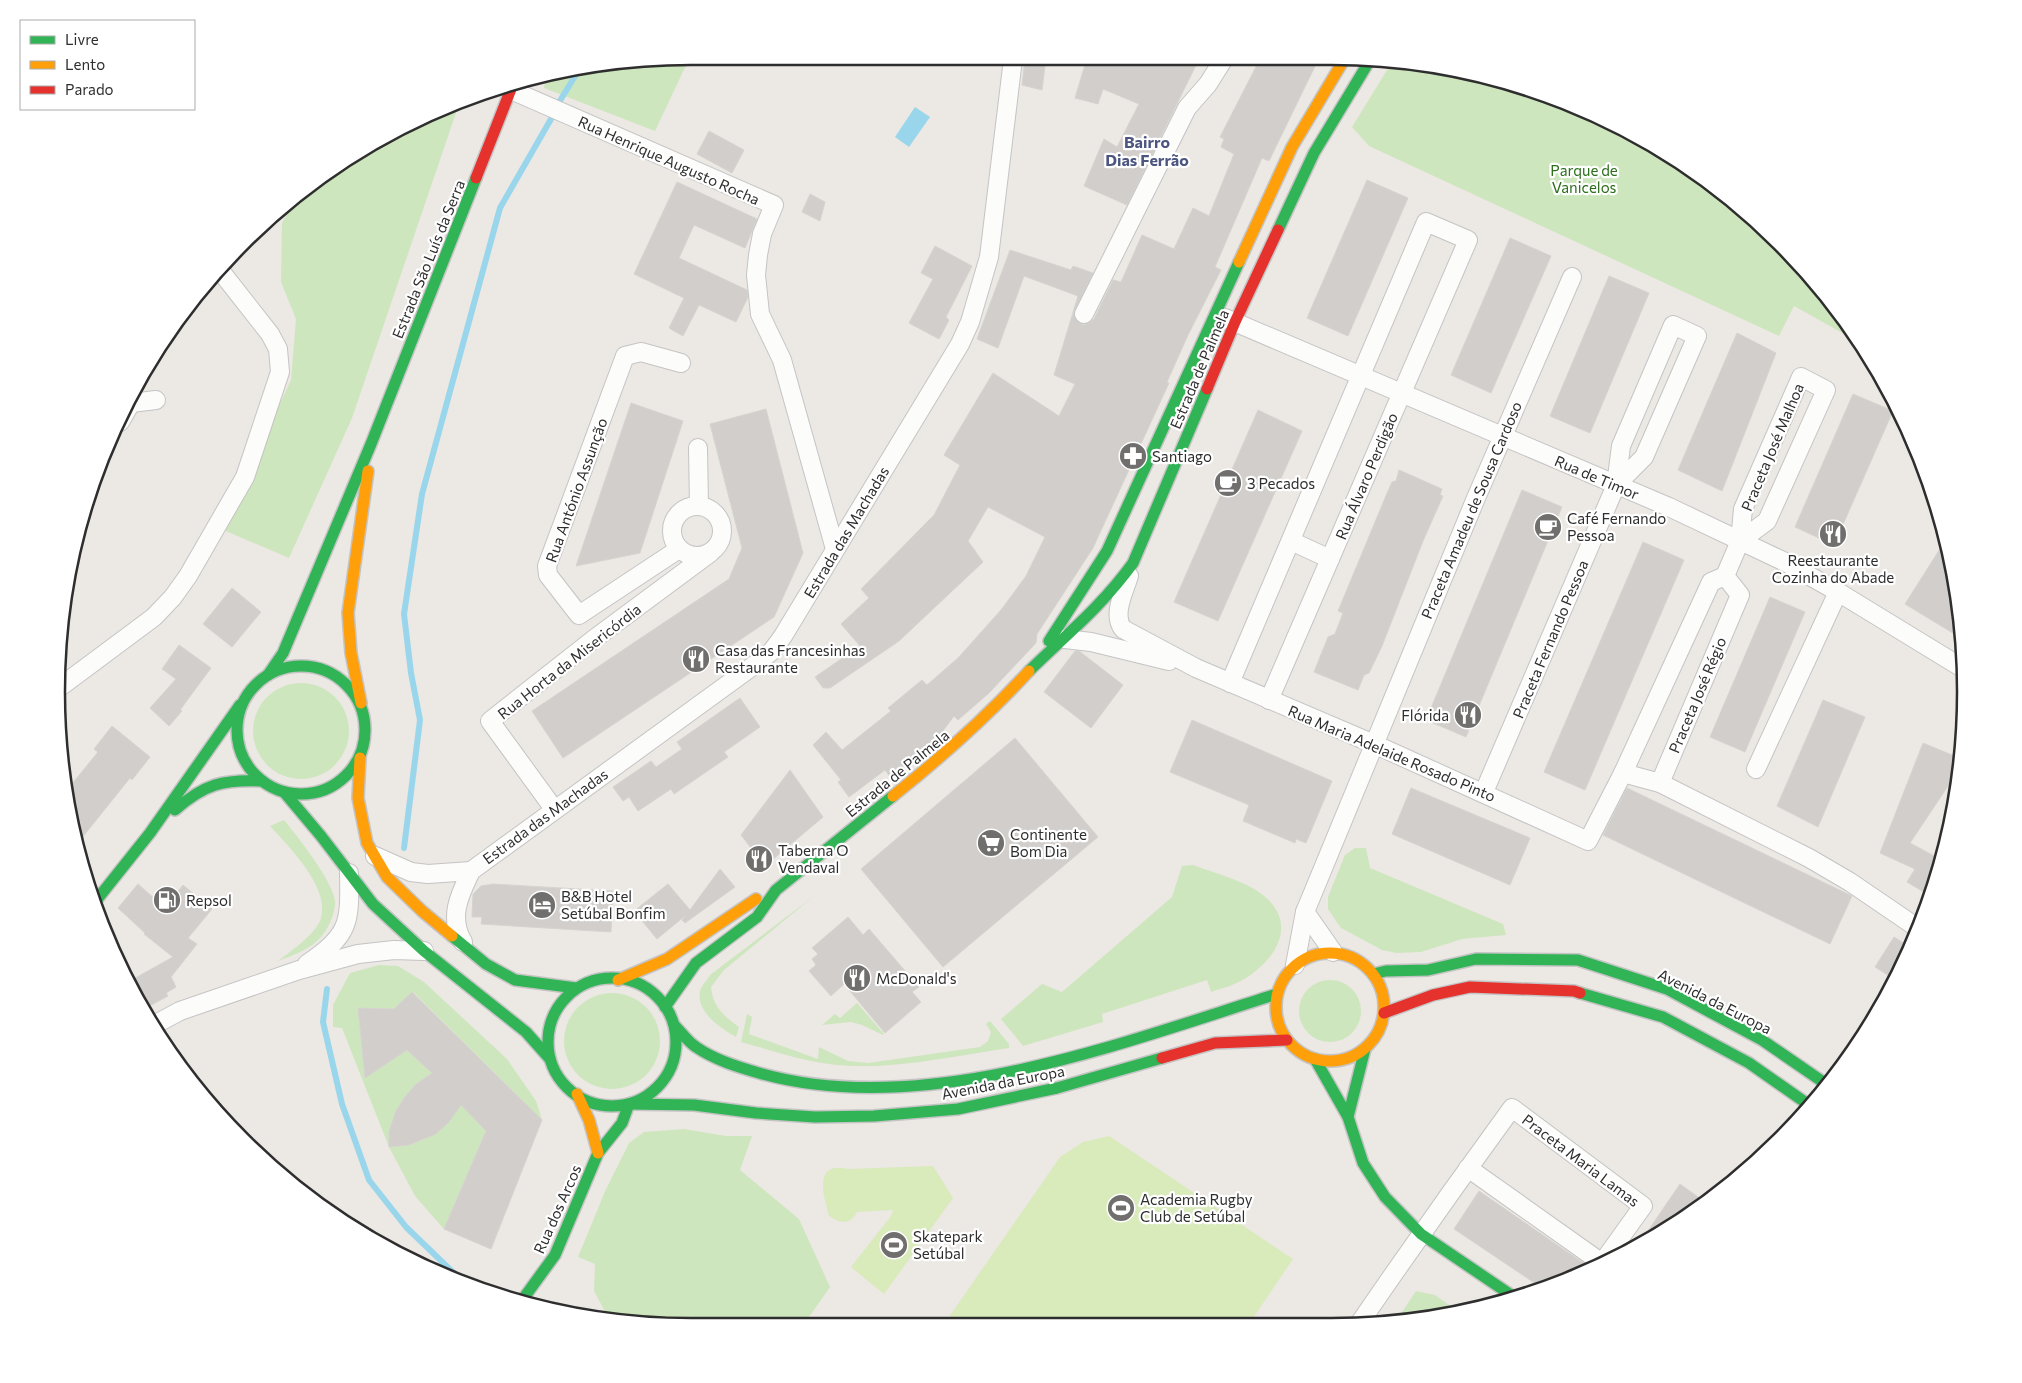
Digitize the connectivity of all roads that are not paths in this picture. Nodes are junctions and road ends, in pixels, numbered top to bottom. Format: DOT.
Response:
graph roads {
  1 [pos="1012,65"];
  2 [pos="1220,65"];
  3 [pos="1341,65"];
  4 [pos="1366,66"];
  5 [pos="518,90"];
  6 [pos="510,92"];
  7 [pos="224,274"];
  8 [pos="1572,277"];
  9 [pos="1084,314"];
  10 [pos="1216,314"];
  11 [pos="1235,322"];
  12 [pos="681,363"];
  13 [pos="1362,376"];
  14 [pos="1402,394"];
  15 [pos="156,400"];
  16 [pos="136,402"];
  17 [pos="1502,436"];
  18 [pos="371,444"];
  19 [pos="698,448"];
  20 [pos="1616,486"];
  21 [pos="699,506"];
  22 [pos="1291,541"];
  23 [pos="1740,541"];
  24 [pos="679,549"];
  25 [pos="835,549"];
  26 [pos="710,553"];
  27 [pos="1330,559"];
  28 [pos="1133,563"];
  29 [pos="1725,576"];
  30 [pos="1838,592"];
  31 [pos="1064,638"];
  32 [pos="1956,664"];
  33 [pos="1196,668"];
  34 [pos="1030,670"];
  35 [pos="268,675"];
  36 [pos="65,683"];
  37 [pos="1230,683"];
  38 [pos="253,688"];
  39 [pos="1269,700"];
  40 [pos="363,712"];
  41 [pos="1374,744"];
  42 [pos="360,758"];
  43 [pos="1756,769"];
  44 [pos="1623,773"];
  45 [pos="262,781"];
  46 [pos="1660,783"];
  47 [pos="284,792"];
  48 [pos="1484,792"];
  49 [pos="554,809"];
  50 [pos="150,833"];
  51 [pos="375,856"];
  52 [pos="471,870"];
  53 [pos="349,872"];
  54 [pos="776,890"];
  55 [pos="99,897"];
  56 [pos="1305,912"];
  57 [pos="1911,925"];
  58 [pos="424,951"];
  59 [pos="469,951"];
  60 [pos="1334,952"];
  61 [pos="1295,965"];
  62 [pos="300,970"];
  63 [pos="1373,974"];
  64 [pos="618,980"];
  65 [pos="576,988"];
  66 [pos="1278,994"];
  67 [pos="664,1007"];
  68 [pos="1384,1013"];
  69 [pos="160,1022"];
  70 [pos="675,1026"];
  71 [pos="1287,1040"];
  72 [pos="1365,1049"];
  73 [pos="550,1059"];
  74 [pos="1315,1059"];
  75 [pos="1822,1081"];
  76 [pos="577,1094"];
  77 [pos="1805,1101"];
  78 [pos="629,1104"];
  79 [pos="1348,1117"];
  80 [pos="598,1153"];
  81 [pos="1468,1168"];
  82 [pos="1421,1234"];
  83 [pos="1610,1252"];
  84 [pos="1596,1259"];
  85 [pos="1507,1293"];
  86 [pos="525,1296"];
  87 [pos="1364,1317"];
  1 -- 25 [label="street, Estrada das Machadas"];
  2 -- 9 [label="street"];
  3 -- 10 [label="main road, Estrada de Palmela"];
  4 -- 11 [label="main road, Estrada de Palmela"];
  5 -- 25 [label="street, Rua Henrique Augusto Rocha"];
  6 -- 18 [label="main road, Estrada São Luís da Serra"];
  7 -- 36 [label="street"];
  8 -- 17 [label="street, Praceta Amadeu de Sousa Cardoso"];
  10 -- 11 [label="street, Rua de Timor"];
  10 -- 34 [label="main road, Estrada de Palmela"];
  11 -- 13 [label="street, Rua de Timor"];
  11 -- 28 [label="main road, Estrada de Palmela"];
  12 -- 24 [label="street, Rua António Assunção"];
  13 -- 14 [label="street, Rua de Timor"];
  13 -- 14 [label="street, Rua Álvaro Perdigão"];
  13 -- 22 [label="street"];
  14 -- 17 [label="street, Rua de Timor"];
  14 -- 27 [label="street, Rua Álvaro Perdigão"];
  15 -- 16 [label="street"];
  17 -- 20 [label="street, Rua de Timor"];
  17 -- 41 [label="street, Praceta Amadeu de Sousa Cardoso"];
  18 -- 35 [label="main road, Estrada São Luís da Serra"];
  18 -- 40 [label="main road, Estrada São Luís da Serra"];
  19 -- 21 [label="street"];
  20 -- 20 [label="street"];
  20 -- 23 [label="street, Rua de Timor"];
  20 -- 48 [label="street, Praceta Fernando Pessoa"];
  21 -- 24 [label="street"];
  21 -- 26 [label="street, Rua Horta da Misericórdia"];
  22 -- 27 [label="street, Rua Álvaro Perdigão"];
  22 -- 37 [label="street"];
  23 -- 23 [label="street, Praceta José Malhoa"];
  23 -- 29 [label="street"];
  23 -- 30 [label="street, Rua de Timor"];
  24 -- 26 [label="street"];
  25 -- 49 [label="street, Estrada das Machadas"];
  26 -- 49 [label="street, Rua Horta da Misericórdia"];
  27 -- 39 [label="street, Rua Álvaro Perdigão"];
  28 -- 31 [label="main road, Estrada de Palmela"];
  28 -- 33 [label="street, Rua Maria Adelaide Rosado Pinto"];
  29 -- 44 [label="street"];
  29 -- 46 [label="street, Praceta José Régio"];
  30 -- 32 [label="street, Rua de Timor"];
  30 -- 43 [label="street"];
  31 -- 33 [label="street, Rua Maria Adelaide Rosado Pinto"];
  31 -- 34 [label="main road, Estrada de Palmela"];
  33 -- 37 [label="street, Rua Maria Adelaide Rosado Pinto"];
  34 -- 54 [label="main road, Estrada de Palmela"];
  35 -- 38 [label="main road"];
  35 -- 40 [label="main road"];
  37 -- 39 [label="street, Rua Maria Adelaide Rosado Pinto"];
  38 -- 45 [label="main road"];
  38 -- 50 [label="main road"];
  39 -- 41 [label="street, Rua Maria Adelaide Rosado Pinto"];
  40 -- 42 [label="main road"];
  41 -- 48 [label="street, Rua Maria Adelaide Rosado Pinto"];
  41 -- 56 [label="street, Praceta Amadeu de Sousa Cardoso"];
  42 -- 47 [label="main road"];
  42 -- 51 [label="main road"];
  44 -- 46 [label="street"];
  44 -- 48 [label="street, Rua Maria Adelaide Rosado Pinto"];
  45 -- 47 [label="main road"];
  45 -- 50 [label="main road"];
  46 -- 57 [label="street"];
  47 -- 53 [label="main road"];
  49 -- 52 [label="street, Estrada das Machadas"];
  50 -- 55 [label="main road"];
  51 -- 52 [label="street, Estrada das Machadas"];
  51 -- 59 [label="main road"];
  52 -- 59 [label="street, Estrada das Machadas"];
  53 -- 58 [label="main road"];
  53 -- 62 [label="street"];
  54 -- 64 [label="main road, Estrada de Palmela"];
  54 -- 67 [label="main road, Estrada de Palmela"];
  56 -- 60 [label="street"];
  56 -- 61 [label="street, Praceta Amadeu de Sousa Cardoso"];
  58 -- 62 [label="street"];
  58 -- 73 [label="main road"];
  59 -- 65 [label="main road"];
  60 -- 61 [label="main road"];
  60 -- 63 [label="main road"];
  61 -- 66 [label="main road"];
  62 -- 69 [label="street"];
  63 -- 68 [label="main road"];
  63 -- 75 [label="main road, Avenida da Europa"];
  64 -- 65 [label="main road"];
  64 -- 67 [label="main road"];
  65 -- 73 [label="main road"];
  66 -- 70 [label="main road, Avenida da Europa"];
  66 -- 71 [label="main road"];
  67 -- 70 [label="main road"];
  68 -- 72 [label="main road"];
  68 -- 77 [label="main road"];
  70 -- 78 [label="main road"];
  71 -- 74 [label="main road"];
  71 -- 78 [label="main road, Avenida da Europa"];
  72 -- 74 [label="main road"];
  72 -- 79 [label="main road"];
  73 -- 76 [label="main road"];
  74 -- 79 [label="main road"];
  76 -- 78 [label="main road"];
  76 -- 80 [label="main road, Rua dos Arcos"];
  78 -- 80 [label="main road, Rua dos Arcos"];
  79 -- 82 [label="main road"];
  80 -- 86 [label="main road, Rua dos Arcos"];
  81 -- 82 [label="street, Praceta Maria Lamas"];
  81 -- 83 [label="street, Praceta Maria Lamas"];
  81 -- 84 [label="street, Praceta Maria Lamas"];
  82 -- 85 [label="main road"];
  82 -- 87 [label="street, Praceta Maria Lamas"];
}
